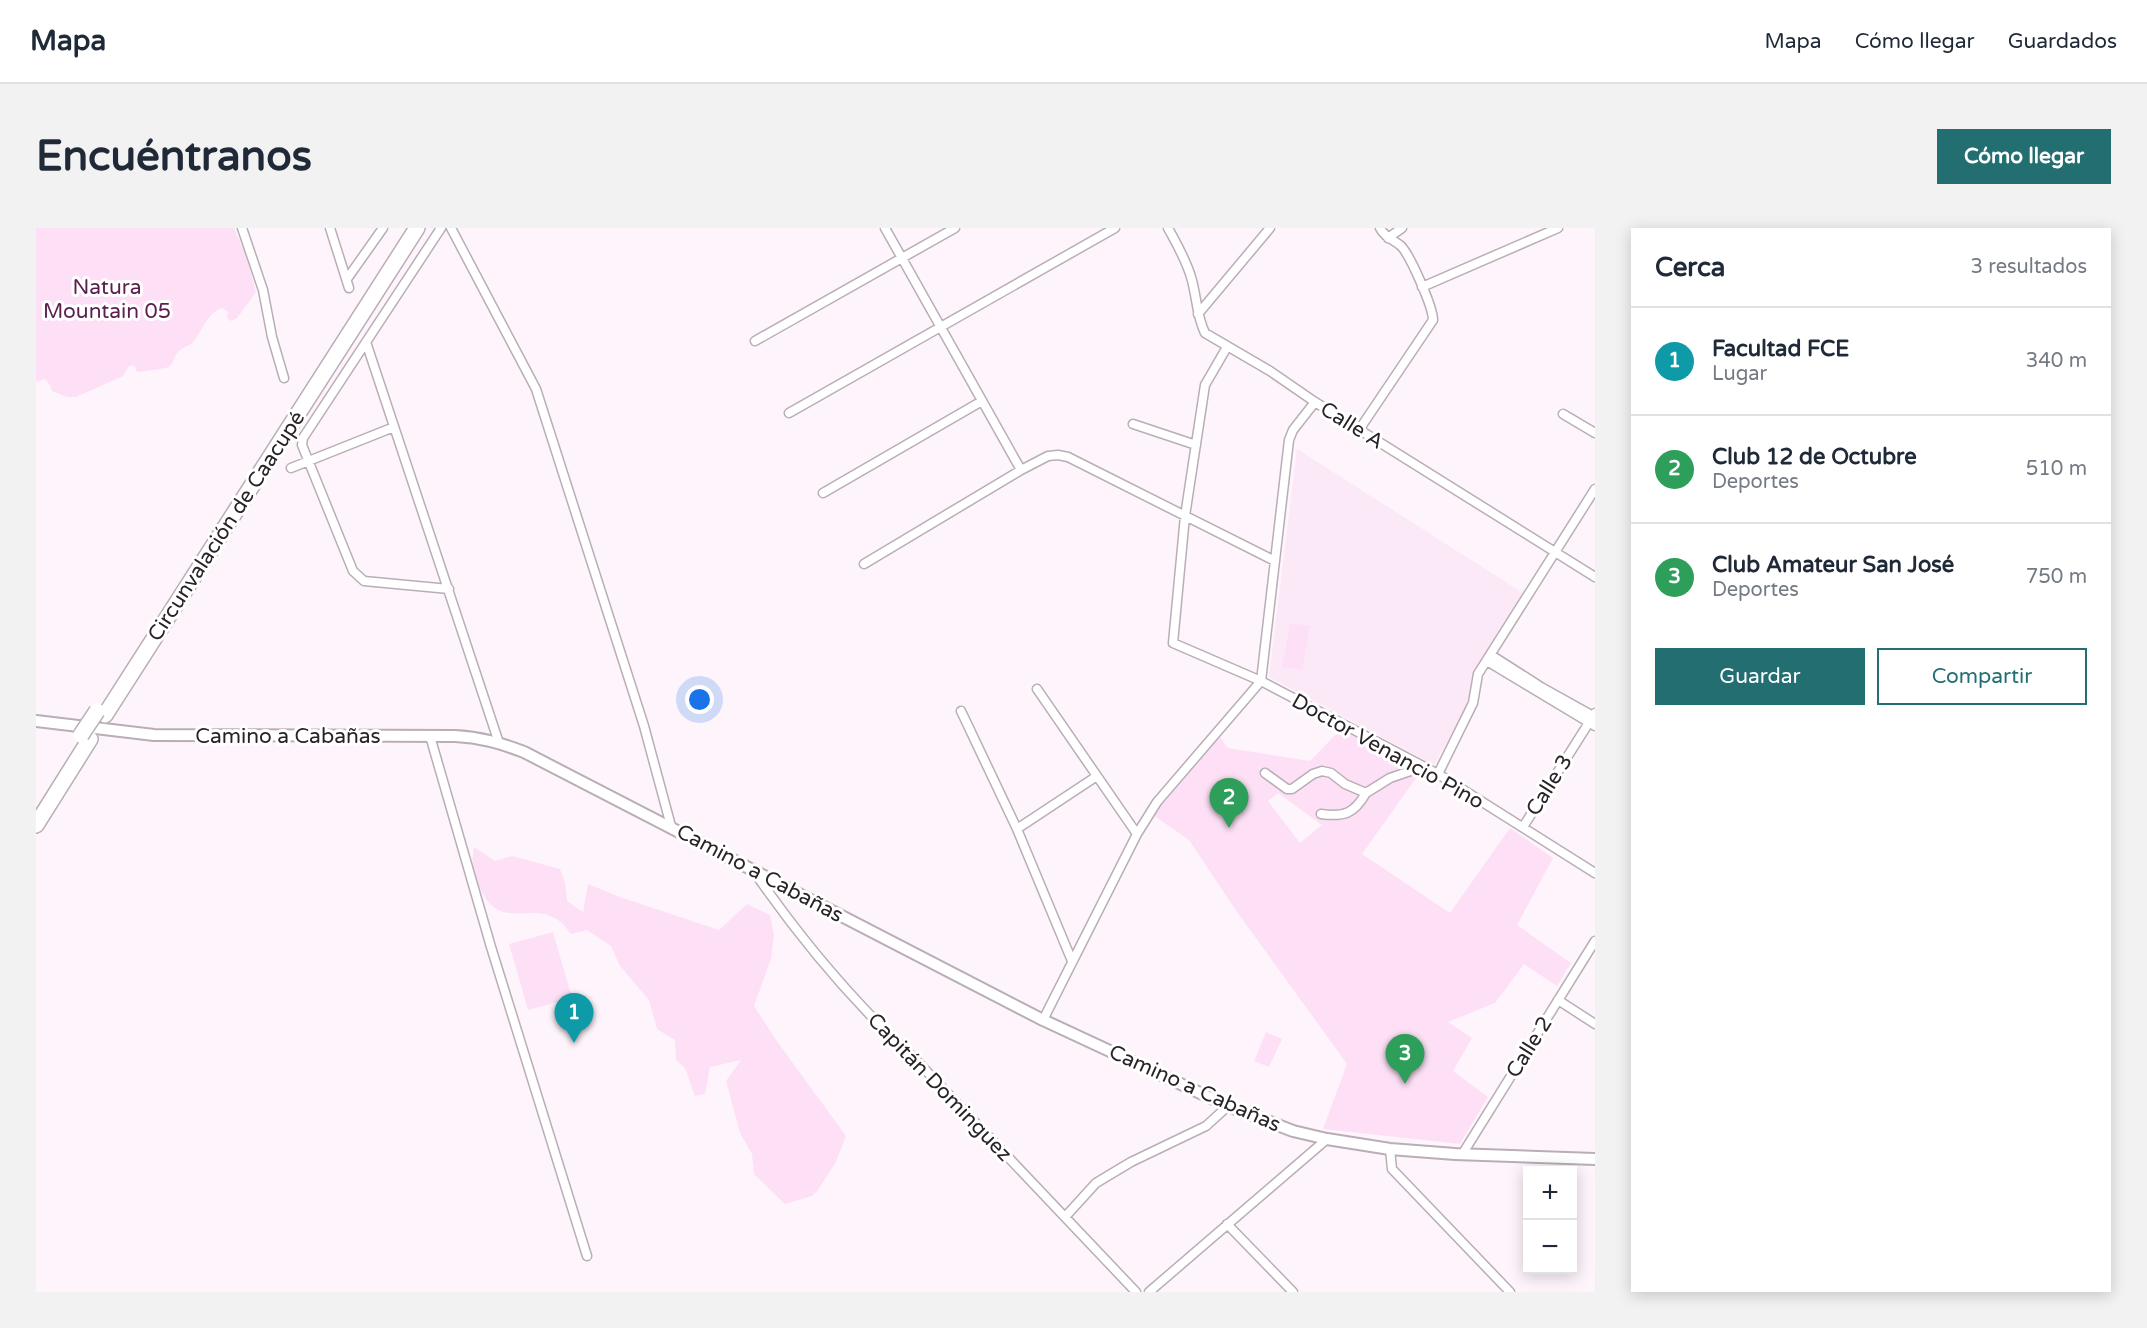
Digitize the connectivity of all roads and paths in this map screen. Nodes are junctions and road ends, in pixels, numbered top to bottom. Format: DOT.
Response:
graph roads {
  1 [pos="242,228"];
  2 [pos="330,228"];
  3 [pos="383,228"];
  4 [pos="406,228"];
  5 [pos="417,228"];
  6 [pos="441,228"];
  7 [pos="885,228"];
  8 [pos="955,228"];
  9 [pos="1115,228"];
  10 [pos="1168,228"];
  11 [pos="1270,228"];
  12 [pos="1380,228"];
  13 [pos="1402,228"];
  14 [pos="1558,228"];
  15 [pos="454,229"];
  16 [pos="1536,232"];
  17 [pos="1388,238"];
  18 [pos="902,258"];
  19 [pos="1422,286"];
  20 [pos="1198,314"];
  21 [pos="941,326"];
  22 [pos="755,341"];
  23 [pos="366,342"];
  24 [pos="1227,347"];
  25 [pos="284,378"];
  26 [pos="982,401"];
  27 [pos="1314,402"];
  28 [pos="789,413"];
  29 [pos="1563,414"];
  30 [pos="1133,424"];
  31 [pos="394,427"];
  32 [pos="1359,430"];
  33 [pos="1595,433"];
  34 [pos="1196,446"];
  35 [pos="309,461"];
  36 [pos="291,468"];
  37 [pos="1021,470"];
  38 [pos="1595,489"];
  39 [pos="823,494"];
  40 [pos="1185,516"];
  41 [pos="1555,552"];
  42 [pos="1275,561"];
  43 [pos="864,564"];
  44 [pos="1595,577"];
  45 [pos="449,590"];
  46 [pos="1489,658"];
  47 [pos="1261,681"];
  48 [pos="1037,689"];
  49 [pos="961,711"];
  50 [pos="101,713"];
  51 [pos="1593,719"];
  52 [pos="36,721"];
  53 [pos="430,736"];
  54 [pos="86,737"];
  55 [pos="499,743"];
  56 [pos="1422,766"];
  57 [pos="1265,773"];
  58 [pos="1438,774"];
  59 [pos="1097,776"];
  60 [pos="1366,793"];
  61 [pos="36,809"];
  62 [pos="1321,814"];
  63 [pos="36,825"];
  64 [pos="671,826"];
  65 [pos="1523,827"];
  66 [pos="1017,829"];
  67 [pos="1137,834"];
  68 [pos="755,873"];
  69 [pos="1595,873"];
  70 [pos="1595,941"];
  71 [pos="1072,961"];
  72 [pos="1558,1000"];
  73 [pos="1043,1020"];
  74 [pos="1595,1024"];
  75 [pos="1228,1106"];
  76 [pos="1327,1139"];
  77 [pos="1390,1149"];
  78 [pos="1459,1153"];
  79 [pos="1595,1159"];
  80 [pos="1065,1217"];
  81 [pos="1227,1224"];
  82 [pos="587,1256"];
  83 [pos="1136,1292"];
  84 [pos="1149,1292"];
  85 [pos="1293,1292"];
  86 [pos="1510,1292"];
  1 -- 25 [label="street"];
  2 -- 3 [label="street"];
  4 -- 50 [label="highway, Circunvalación de Caacupé"];
  5 -- 50 [label="highway, Circunvalación de Caacupé"];
  6 -- 23 [label="street"];
  7 -- 18 [label="street"];
  8 -- 18 [label="street"];
  9 -- 21 [label="street"];
  10 -- 20 [label="street, Calle A"];
  11 -- 20 [label="street"];
  12 -- 17 [label="street"];
  13 -- 17 [label="street"];
  14 -- 16 [label="street"];
  15 -- 64 [label="street"];
  16 -- 19 [label="street"];
  17 -- 19 [label="street"];
  18 -- 21 [label="street"];
  18 -- 22 [label="street"];
  19 -- 32 [label="street"];
  20 -- 24 [label="street, Calle A"];
  21 -- 26 [label="street"];
  21 -- 28 [label="street"];
  23 -- 31 [label="street"];
  23 -- 35 [label="street"];
  24 -- 27 [label="street, Calle A"];
  24 -- 34 [label="street"];
  26 -- 37 [label="street"];
  26 -- 39 [label="street"];
  27 -- 32 [label="street, Calle A"];
  27 -- 42 [label="street"];
  29 -- 33 [label="street"];
  30 -- 34 [label="street"];
  31 -- 35 [label="street"];
  31 -- 45 [label="street"];
  32 -- 41 [label="street, Calle A"];
  34 -- 40 [label="street"];
  35 -- 36 [label="street"];
  35 -- 45 [label="street"];
  37 -- 40 [label="street"];
  37 -- 43 [label="street"];
  38 -- 41 [label="street"];
  40 -- 42 [label="street"];
  40 -- 47 [label="street, Doctor Venancio Pino"];
  41 -- 44 [label="street, Calle A"];
  41 -- 46 [label="street"];
  42 -- 47 [label="street"];
  45 -- 55 [label="street"];
  46 -- 51 [label="street"];
  46 -- 58 [label="street"];
  47 -- 56 [label="street, Doctor Venancio Pino"];
  47 -- 67 [label="street"];
  48 -- 59 [label="street"];
  49 -- 66 [label="street"];
  50 -- 54 [label="highway, Circunvalación de Caacupé, bridge"];
  51 -- 65 [label="street, Calle 3"];
  52 -- 53 [label="street, Camino a Cabañas"];
  53 -- 55 [label="street, Camino a Cabañas"];
  53 -- 82 [label="street"];
  54 -- 61 [label="highway, Circunvalación de Caacupé"];
  54 -- 63 [label="highway, Circunvalación de Caacupé"];
  55 -- 64 [label="street, Camino a Cabañas"];
  56 -- 58 [label="street, Doctor Venancio Pino"];
  56 -- 60 [label="street"];
  57 -- 60 [label="street"];
  58 -- 65 [label="street, Doctor Venancio Pino"];
  59 -- 66 [label="street"];
  59 -- 67 [label="street"];
  60 -- 62 [label="street"];
  64 -- 68 [label="street, Camino a Cabañas"];
  65 -- 69 [label="street, Doctor Venancio Pino"];
  66 -- 71 [label="street"];
  67 -- 71 [label="street"];
  68 -- 73 [label="street, Camino a Cabañas"];
  68 -- 80 [label="street, Capitán Dominguez"];
  70 -- 72 [label="street, Calle 2"];
  71 -- 73 [label="street"];
  72 -- 74 [label="street"];
  72 -- 78 [label="street, Calle 2"];
  73 -- 75 [label="street, Camino a Cabañas"];
  75 -- 76 [label="street, Camino a Cabañas"];
  75 -- 80 [label="street"];
  76 -- 77 [label="street, Camino a Cabañas"];
  76 -- 81 [label="street"];
  77 -- 78 [label="street, Camino a Cabañas"];
  77 -- 86 [label="street"];
  78 -- 79 [label="street, Camino a Cabañas"];
  80 -- 83 [label="street, Capitán Dominguez"];
  81 -- 84 [label="street"];
  81 -- 85 [label="street"];
}
